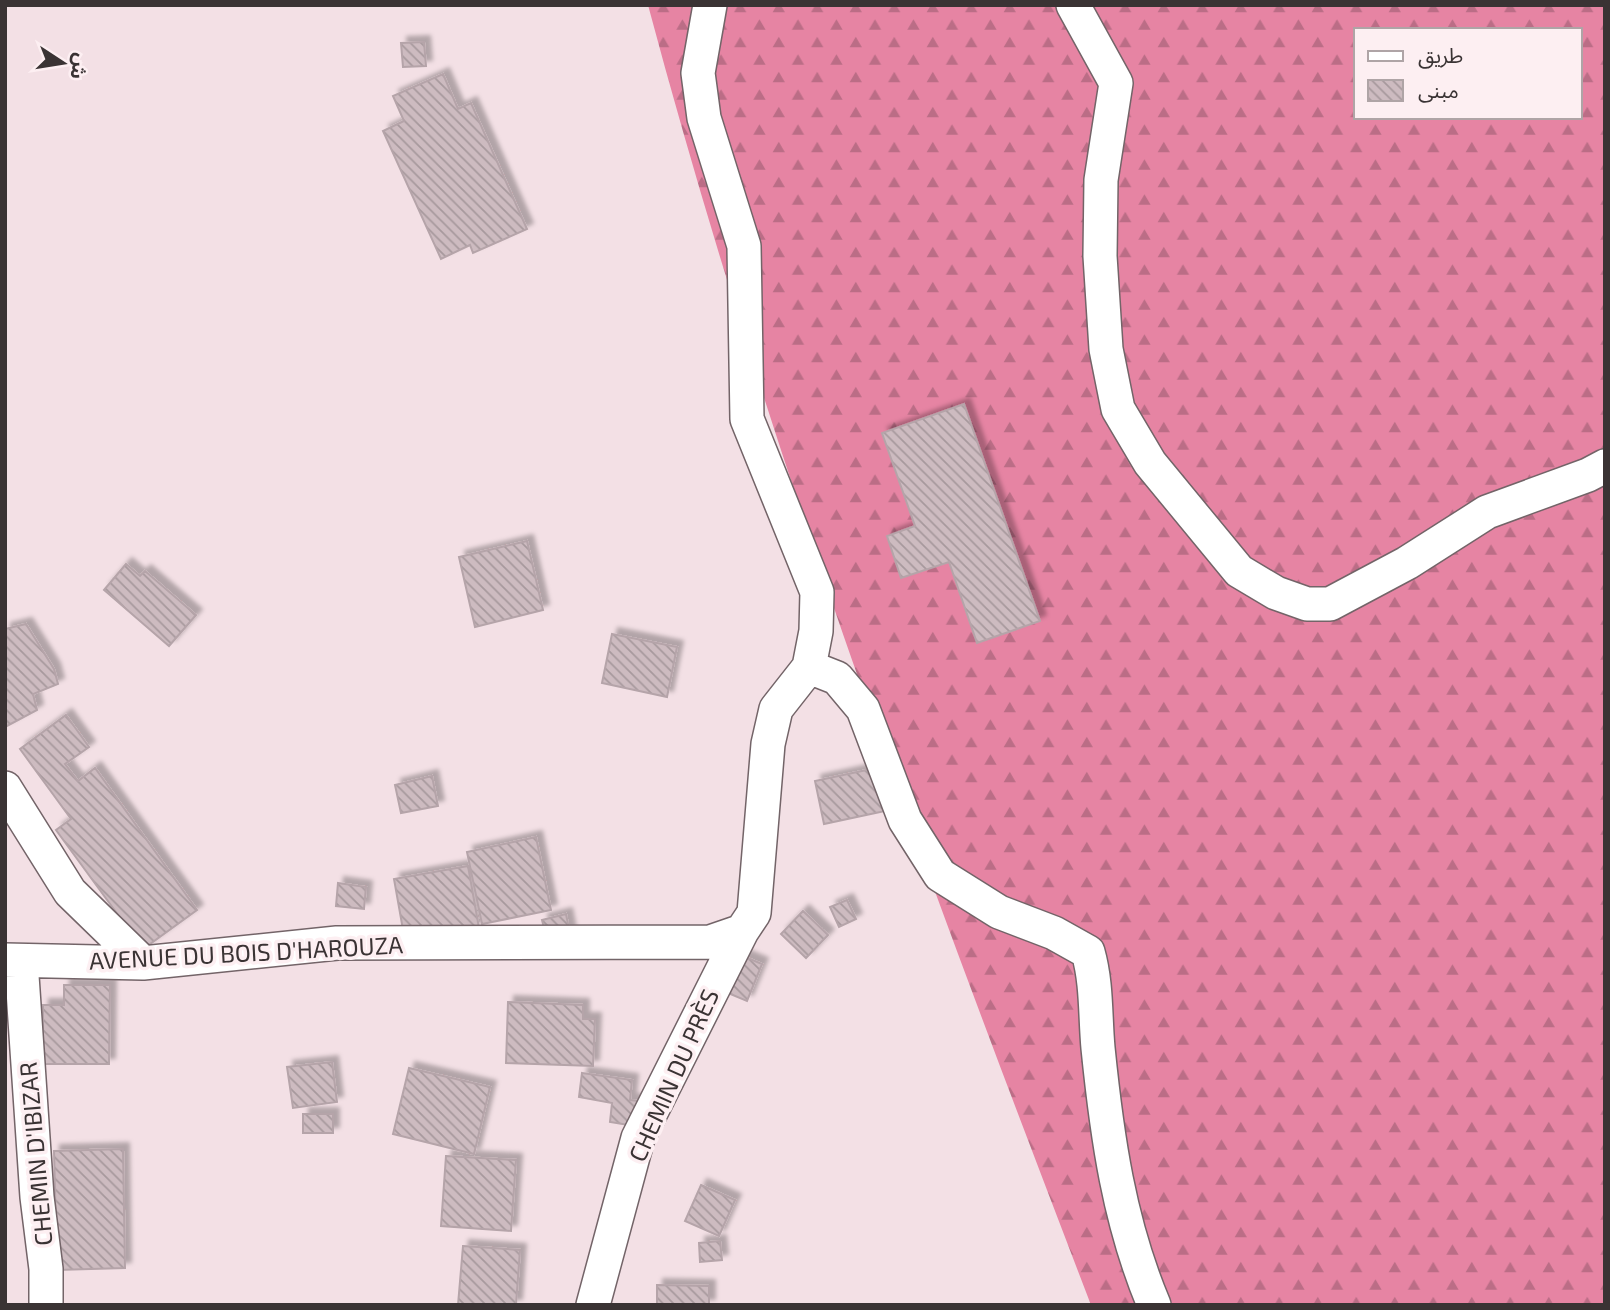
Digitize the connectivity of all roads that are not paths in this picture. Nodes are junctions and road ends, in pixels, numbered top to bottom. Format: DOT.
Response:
graph roads {
  1 [pos="710,5"];
  2 [pos="1073,5"];
  3 [pos="1605,466"];
  4 [pos="809,667"];
  5 [pos="5,788"];
  6 [pos="742,932"];
  7 [pos="13,960"];
  8 [pos="143,963"];
  9 [pos="46,1305"];
  10 [pos="593,1305"];
  11 [pos="1154,1305"];
  1 -- 4 [label="street"];
  2 -- 3 [label="street"];
  4 -- 6 [label="street, CHEMIN DU PRÈS"];
  4 -- 11 [label="street"];
  5 -- 8 [label="street"];
  6 -- 8 [label="street, AVENUE DU BOIS D'HAROUZA"];
  6 -- 10 [label="street, CHEMIN DU PRÈS"];
  7 -- 8 [label="street, AVENUE DU BOIS D'HAROUZA"];
  7 -- 9 [label="street, CHEMIN D'IBIZAR"];
}
